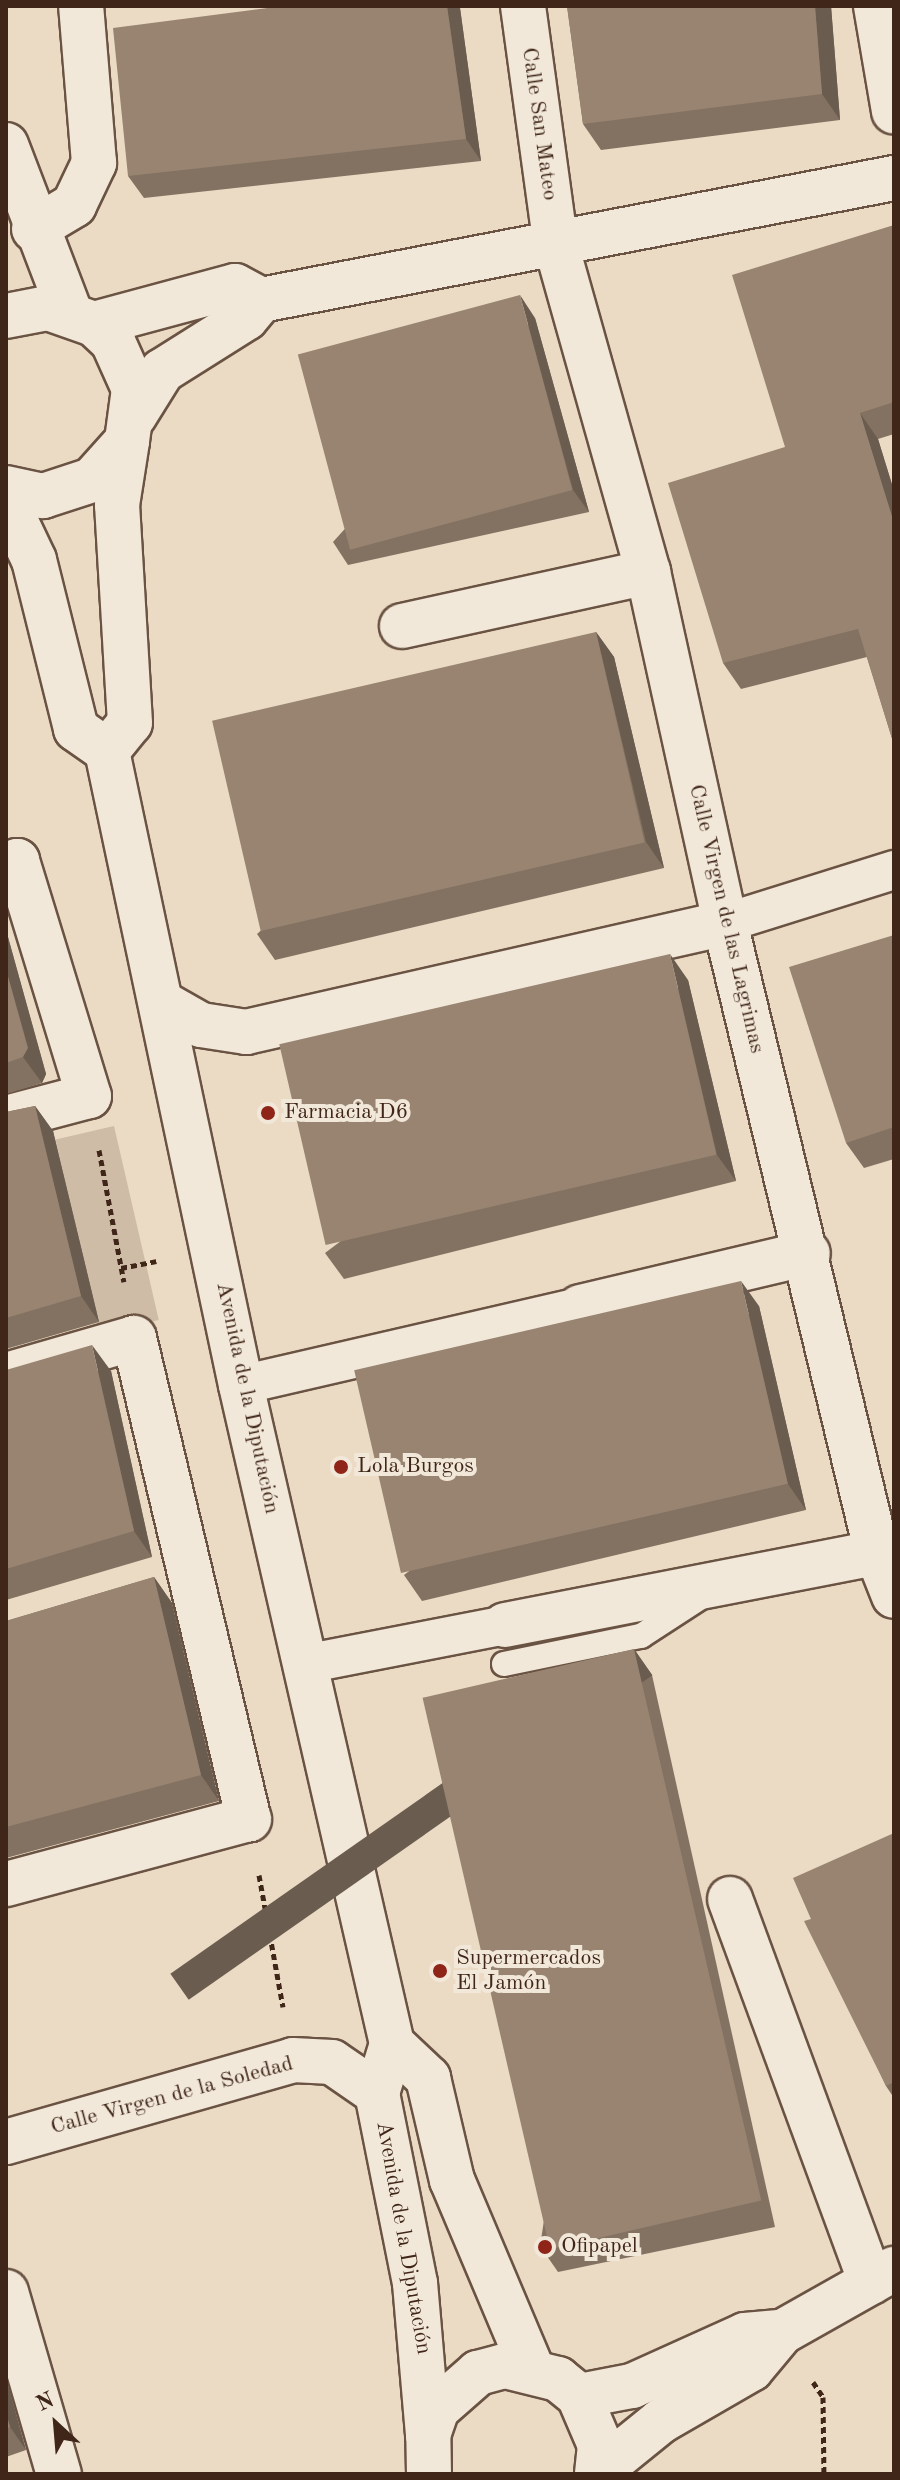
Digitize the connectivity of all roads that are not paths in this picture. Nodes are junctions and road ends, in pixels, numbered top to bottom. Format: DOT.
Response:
graph roads {
  1 [pos="523,6"];
  2 [pos="876,6"];
  3 [pos="82,20"];
  4 [pos="127,28"];
  5 [pos="894,111"];
  6 [pos="6,145"];
  7 [pos="894,178"];
  8 [pos="34,229"];
  9 [pos="555,241"];
  10 [pos="261,300"];
  11 [pos="6,316"];
  12 [pos="82,318"];
  13 [pos="130,428"];
  14 [pos="6,488"];
  15 [pos="6,501"];
  16 [pos="648,572"];
  17 [pos="402,626"];
  18 [pos="107,751"];
  19 [pos="12,863"];
  20 [pos="894,870"];
  21 [pos="725,923"];
  22 [pos="162,1003"];
  23 [pos="6,1118"];
  24 [pos="808,1253"];
  25 [pos="580,1307"];
  26 [pos="6,1375"];
  27 [pos="241,1385"];
  28 [pos="877,1553"];
  29 [pos="188,1572"];
  30 [pos="143,1585"];
  31 [pos="894,1596"];
  32 [pos="504,1644"];
  33 [pos="305,1664"];
  34 [pos="6,1884"];
  35 [pos="730,1899"];
  36 [pos="392,2044"];
  37 [pos="377,2093"];
  38 [pos="6,2142"];
  39 [pos="883,2275"];
  40 [pos="6,2292"];
  41 [pos="782,2332"];
  42 [pos="532,2369"];
  43 [pos="579,2396"];
  44 [pos="421,2461"];
  45 [pos="598,2473"];
  46 [pos="59,2474"];
  1 -- 9 [label="street, Calle San Mateo"];
  2 -- 5 [label="street"];
  3 -- 4 [label="street"];
  3 -- 8 [label="street"];
  6 -- 8 [label="street"];
  7 -- 9 [label="street"];
  8 -- 12 [label="street"];
  9 -- 10 [label="street"];
  9 -- 16 [label="street, Calle Virgen de las Lagrimas"];
  10 -- 12 [label="street"];
  10 -- 13 [label="street"];
  11 -- 12 [label="street"];
  12 -- 13 [label="street"];
  13 -- 14 [label="street"];
  13 -- 18 [label="street"];
  15 -- 18 [label="street"];
  16 -- 17 [label="street"];
  16 -- 21 [label="street, Calle Virgen de las Lagrimas"];
  18 -- 22 [label="street, Avenida de la Diputación"];
  19 -- 23 [label="street"];
  20 -- 21 [label="street"];
  21 -- 22 [label="street"];
  21 -- 24 [label="street, Calle Virgen de las Lagrimas"];
  22 -- 27 [label="street, Avenida de la Diputación"];
  24 -- 25 [label="street"];
  24 -- 28 [label="street, Calle Virgen de las Lagrimas"];
  25 -- 27 [label="street"];
  26 -- 29 [label="street"];
  27 -- 33 [label="street, Avenida de la Diputación"];
  28 -- 31 [label="street, Calle Virgen de las Lagrimas"];
  28 -- 32 [label="street"];
  29 -- 30 [label="street"];
  29 -- 34 [label="street"];
  32 -- 33 [label="street"];
  33 -- 36 [label="street, Avenida de la Diputación"];
  35 -- 39 [label="street"];
  36 -- 37 [label="street, Avenida de la Diputación"];
  36 -- 42 [label="street"];
  37 -- 38 [label="street, Calle Virgen de la Soledad"];
  37 -- 44 [label="street, Avenida de la Diputación"];
  39 -- 41 [label="street"];
  40 -- 46 [label="street"];
  41 -- 43 [label="street"];
  41 -- 45 [label="street"];
  42 -- 43 [label="street"];
  42 -- 44 [label="street"];
  43 -- 45 [label="street"];
}
